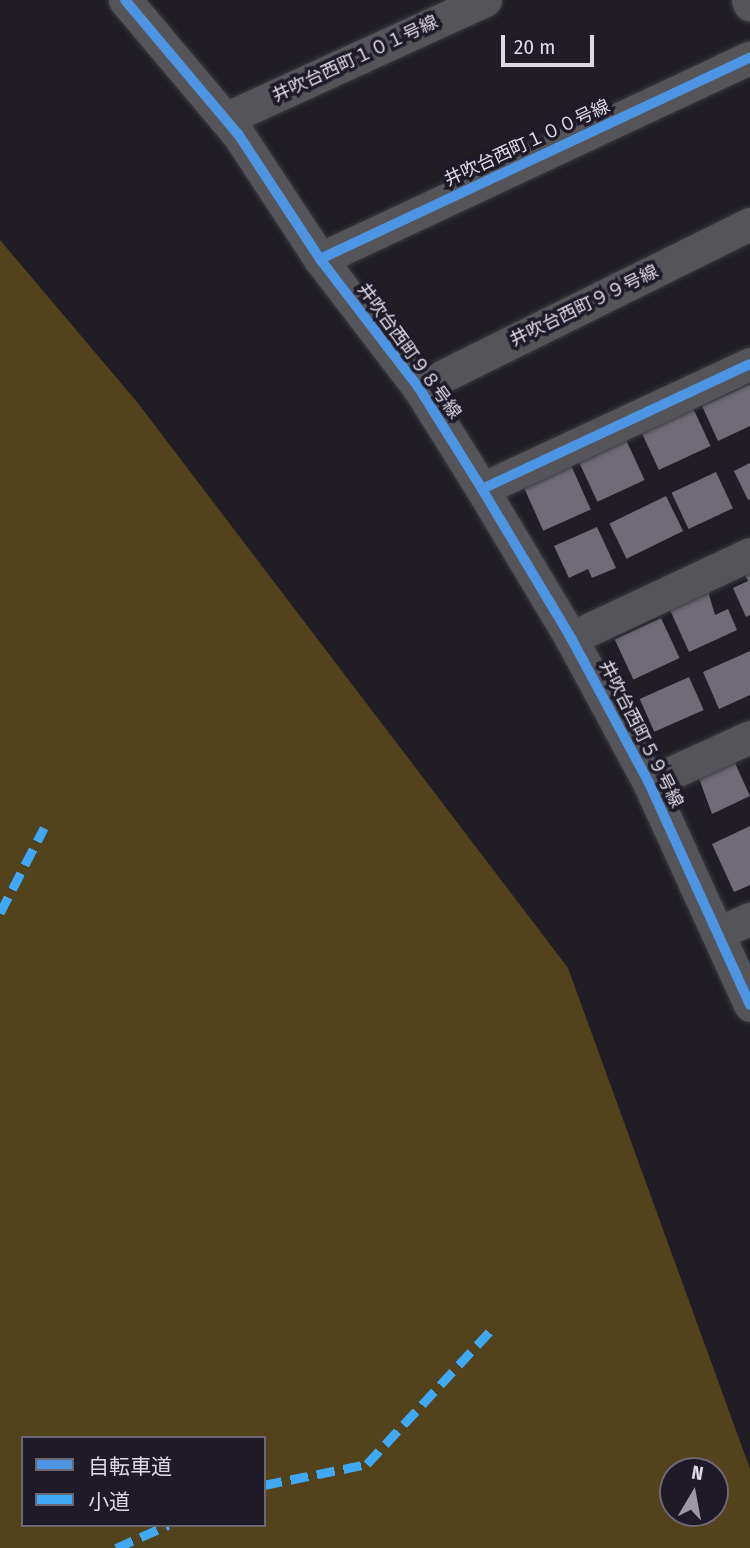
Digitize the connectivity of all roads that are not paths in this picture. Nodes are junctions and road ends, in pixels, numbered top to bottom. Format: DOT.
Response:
graph roads {
  1 [pos="127,0"];
  2 [pos="485,0"];
  3 [pos="748,0"];
  4 [pos="750,5"];
  5 [pos="750,58"];
  6 [pos="225,119"];
  7 [pos="750,223"];
  8 [pos="320,260"];
  9 [pos="750,364"];
  10 [pos="419,388"];
  11 [pos="482,489"];
  12 [pos="750,554"];
  13 [pos="571,638"];
  14 [pos="750,737"];
  15 [pos="649,783"];
  16 [pos="750,919"];
  17 [pos="718,933"];
  18 [pos="750,1005"];
  1 -- 6 [label="street, 井吹台西町９８号線"];
  2 -- 6 [label="street, 井吹台西町１０１号線"];
  3 -- 4 [label="street"];
  5 -- 8 [label="street, 井吹台西町１００号線"];
  6 -- 8 [label="street, 井吹台西町９８号線"];
  7 -- 10 [label="street, 井吹台西町９９号線"];
  8 -- 10 [label="street, 井吹台西町９８号線"];
  9 -- 11 [label="street"];
  10 -- 11 [label="street, 井吹台西町９８号線"];
  11 -- 13 [label="street, 井吹台西町５９号線"];
  12 -- 13 [label="street"];
  13 -- 15 [label="street, 井吹台西町５９号線"];
  14 -- 15 [label="street"];
  15 -- 17 [label="street, 井吹台西町５９号線"];
  16 -- 17 [label="street"];
  17 -- 18 [label="street, 井吹台西町５９号線"];
}
